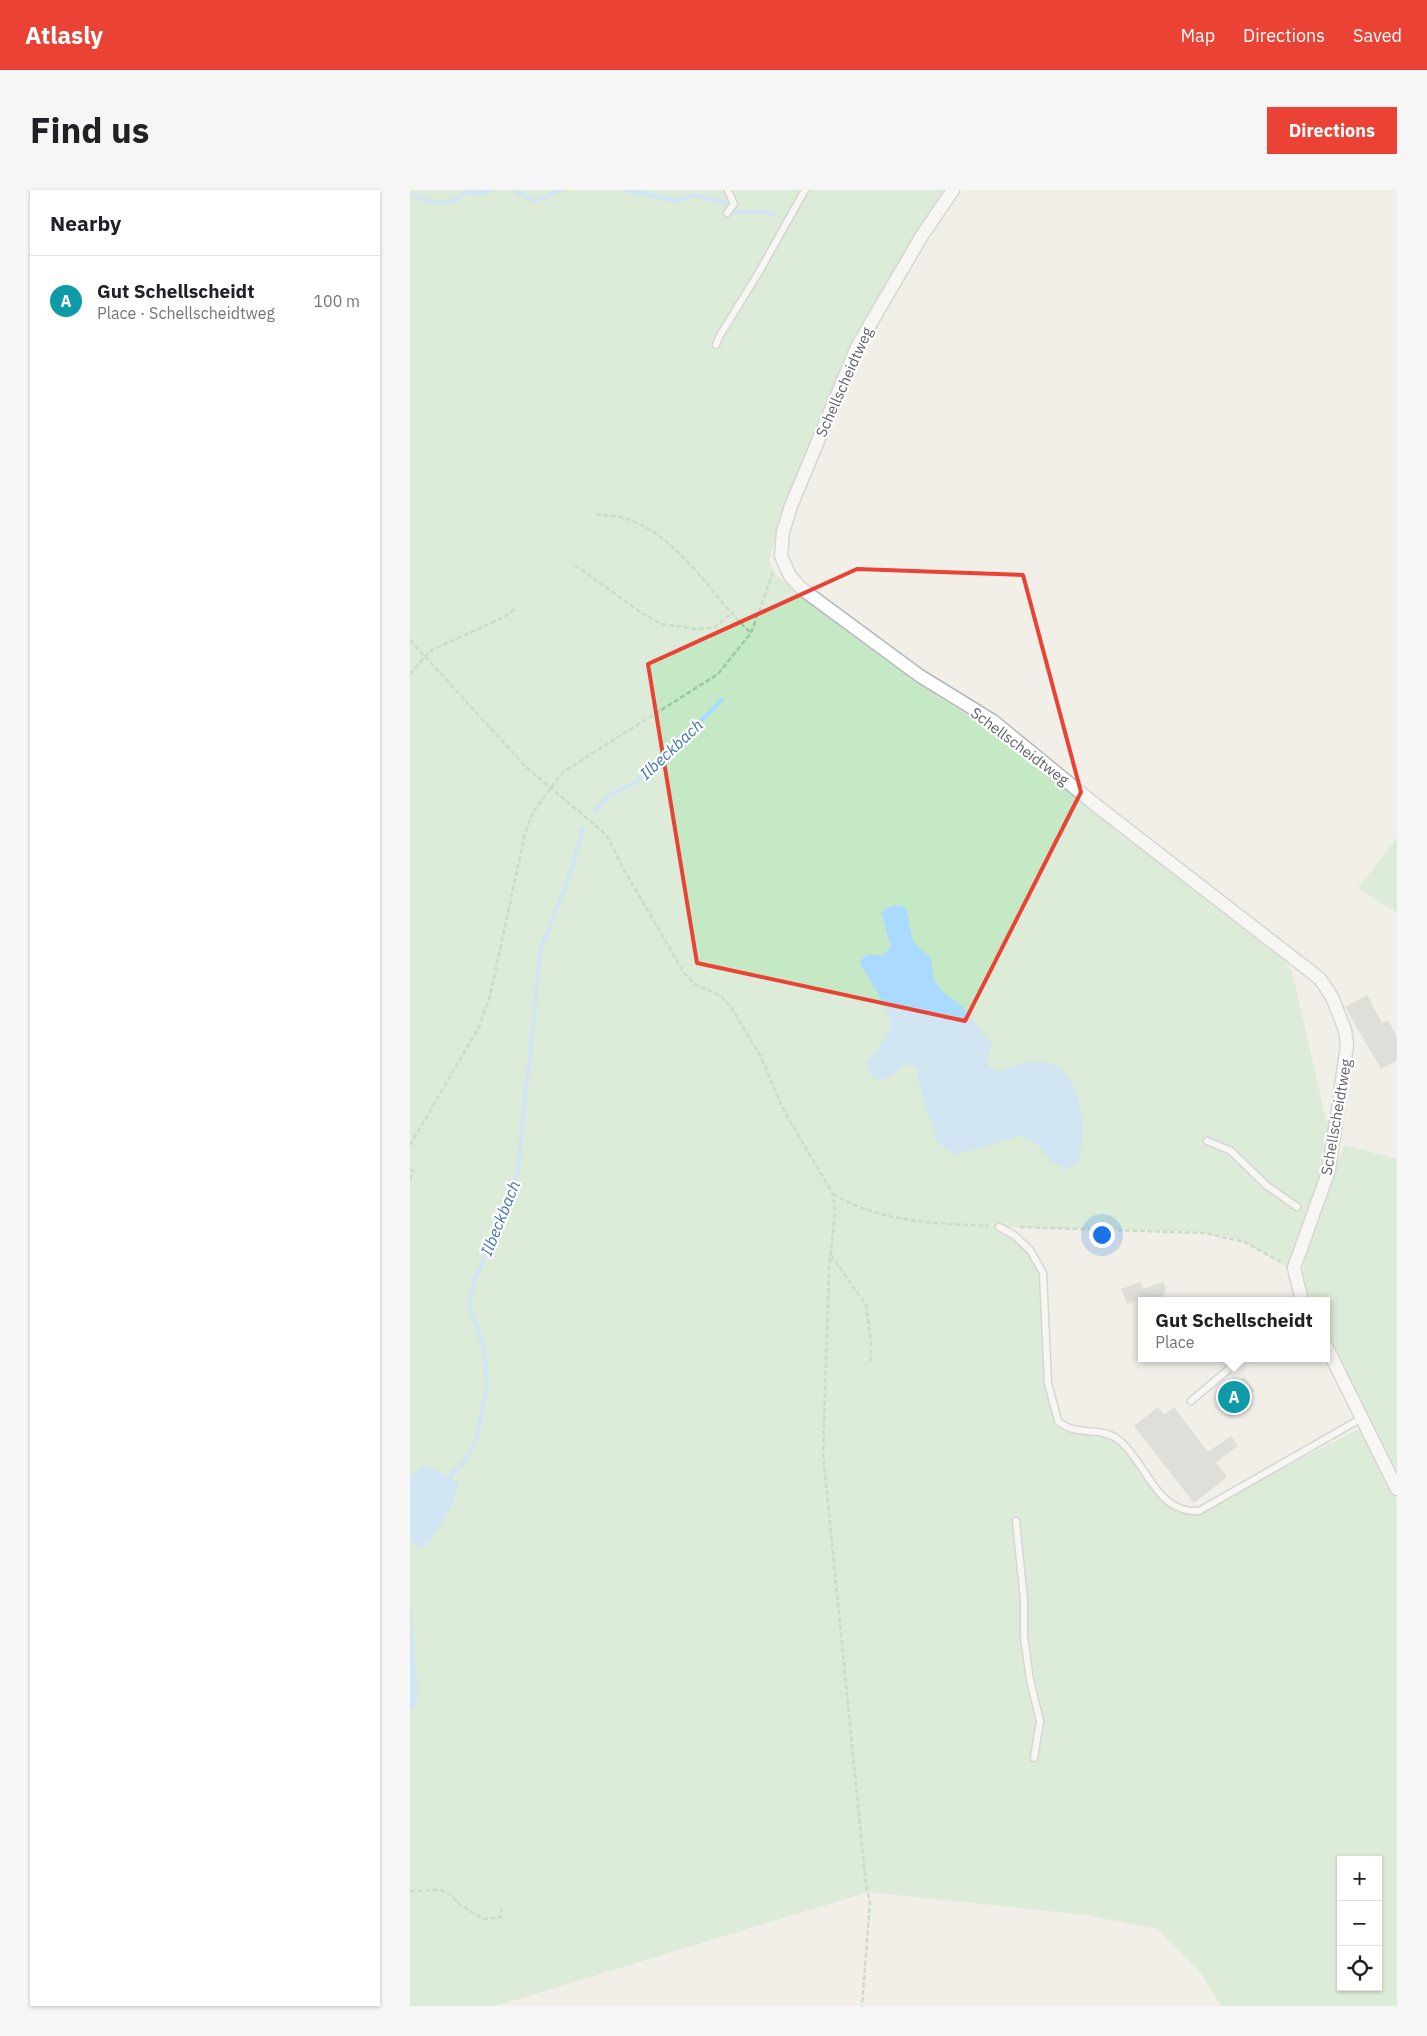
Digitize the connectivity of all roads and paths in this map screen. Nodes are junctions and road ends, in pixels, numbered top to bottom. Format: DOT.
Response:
graph roads {
  1 [pos="805,190"];
  2 [pos="953,190"];
  3 [pos="728,191"];
  4 [pos="727,213"];
  5 [pos="716,345"];
  6 [pos="596,514"];
  7 [pos="783,564"];
  8 [pos="575,565"];
  9 [pos="516,609"];
  10 [pos="731,614"];
  11 [pos="751,633"];
  12 [pos="410,640"];
  13 [pos="424,657"];
  14 [pos="410,674"];
  15 [pos="549,788"];
  16 [pos="1207,1141"];
  17 [pos="410,1145"];
  18 [pos="410,1169"];
  19 [pos="410,1180"];
  20 [pos="833,1194"];
  21 [pos="1297,1207"];
  22 [pos="999,1227"];
  23 [pos="830,1254"];
  24 [pos="1294,1268"];
  25 [pos="1301,1297"];
  26 [pos="1330,1354"];
  27 [pos="1237,1362"];
  28 [pos="870,1363"];
  29 [pos="1191,1401"];
  30 [pos="1362,1418"];
  31 [pos="1397,1489"];
  32 [pos="1016,1521"];
  33 [pos="1034,1758"];
  34 [pos="410,1892"];
  35 [pos="502,1906"];
  36 [pos="862,2006"];
  1 -- 5 [label="lane"];
  2 -- 7 [label="street, Schellscheidtweg"];
  3 -- 4 [label="lane"];
  6 -- 10 [label="path"];
  7 -- 11 [label="path"];
  7 -- 24 [label="street, Schellscheidtweg"];
  8 -- 10 [label="path"];
  9 -- 13 [label="path"];
  10 -- 11 [label="path"];
  11 -- 15 [label="path"];
  12 -- 13 [label="path"];
  13 -- 14 [label="path"];
  13 -- 15 [label="path"];
  15 -- 17 [label="path"];
  15 -- 20 [label="path"];
  16 -- 21 [label="lane"];
  18 -- 19 [label="path"];
  20 -- 22 [label="path"];
  20 -- 23 [label="path"];
  22 -- 24 [label="path"];
  22 -- 30 [label="lane"];
  23 -- 28 [label="path"];
  23 -- 36 [label="path"];
  24 -- 25 [label="street"];
  26 -- 30 [label="street"];
  27 -- 29 [label="lane"];
  30 -- 31 [label="street"];
  32 -- 33 [label="lane"];
  34 -- 35 [label="path"];
}
